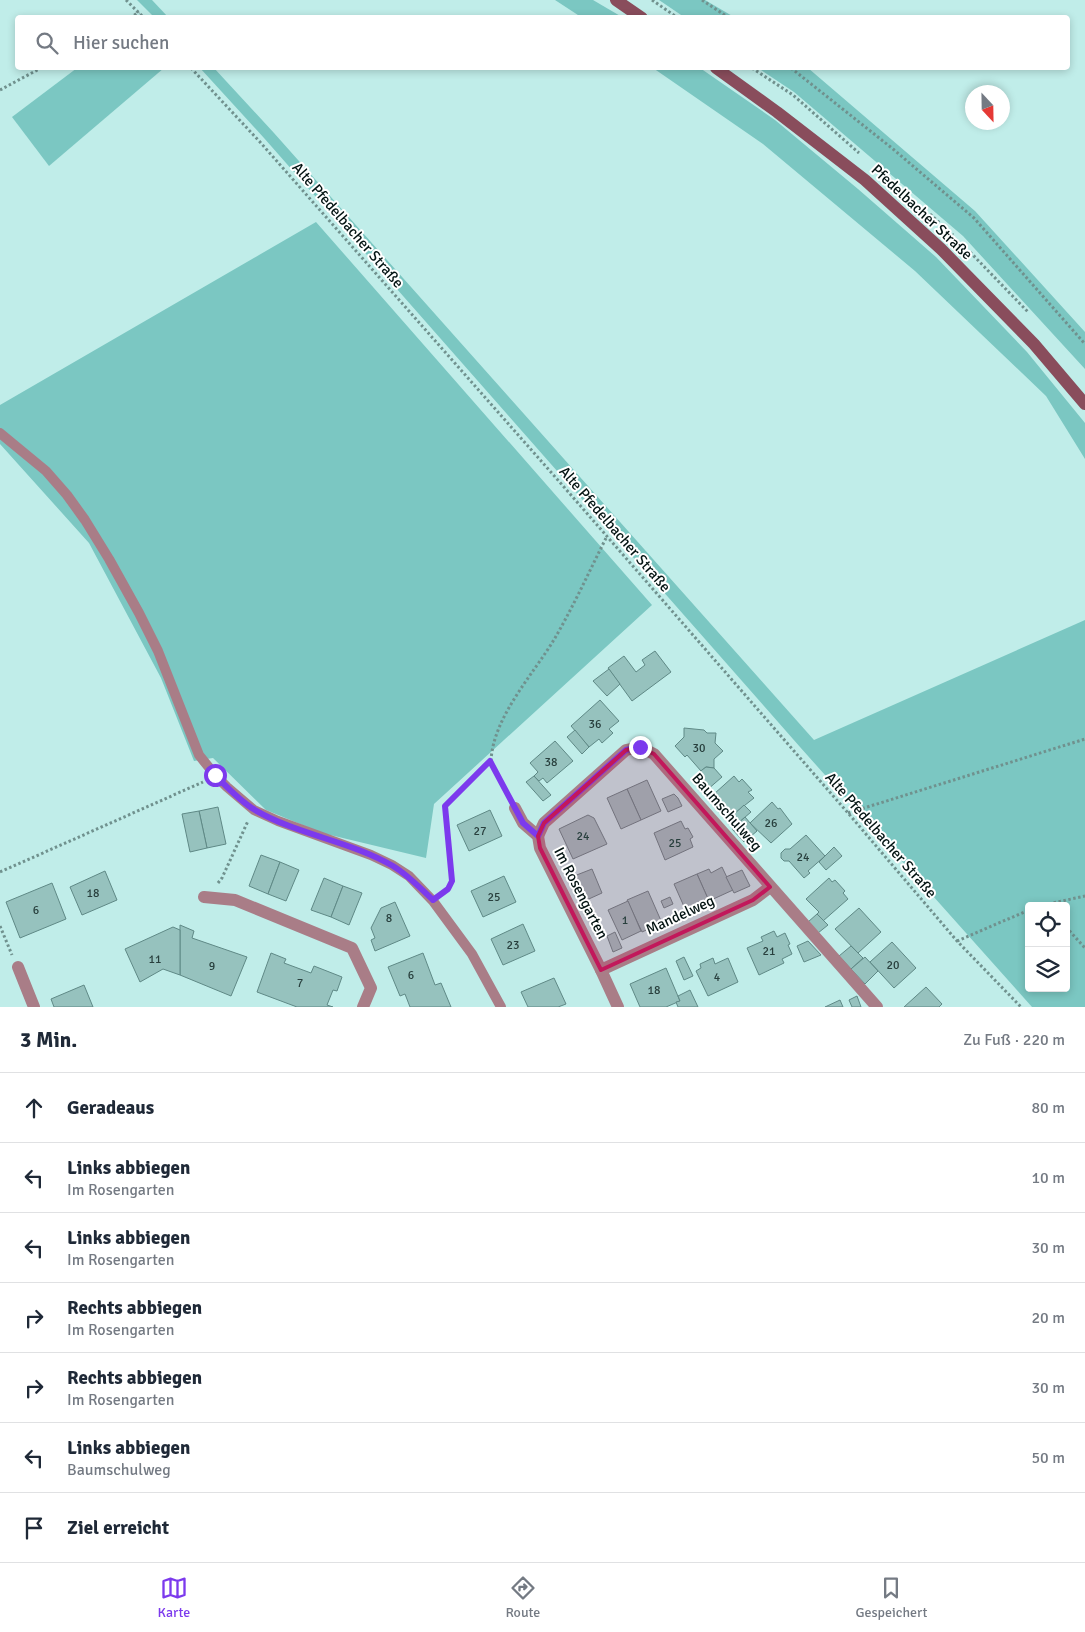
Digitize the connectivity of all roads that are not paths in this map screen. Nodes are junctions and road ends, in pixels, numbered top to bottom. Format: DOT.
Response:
graph roads {
  1 [pos="616,0"];
  2 [pos="638,15"];
  3 [pos="719,70"];
  4 [pos="1085,404"];
  5 [pos="0,433"];
  6 [pos="515,808"];
  7 [pos="538,836"];
  8 [pos="770,887"];
  9 [pos="204,897"];
  10 [pos="18,967"];
  11 [pos="602,970"];
  12 [pos="34,1007"];
  13 [pos="363,1007"];
  14 [pos="501,1007"];
  15 [pos="618,1007"];
  16 [pos="877,1007"];
  1 -- 2 [label="main road"];
  3 -- 4 [label="main road, Pfedelbacher Straße"];
  5 -- 14 [label="lane"];
  6 -- 7 [label="street, Im Rosengarten"];
  7 -- 8 [label="street, Baumschulweg"];
  7 -- 11 [label="street, Im Rosengarten"];
  8 -- 11 [label="street, Mandelweg"];
  8 -- 16 [label="street, Baumschulweg"];
  9 -- 13 [label="street"];
  10 -- 12 [label="street"];
  11 -- 15 [label="street, Im Rosengarten"];
}
